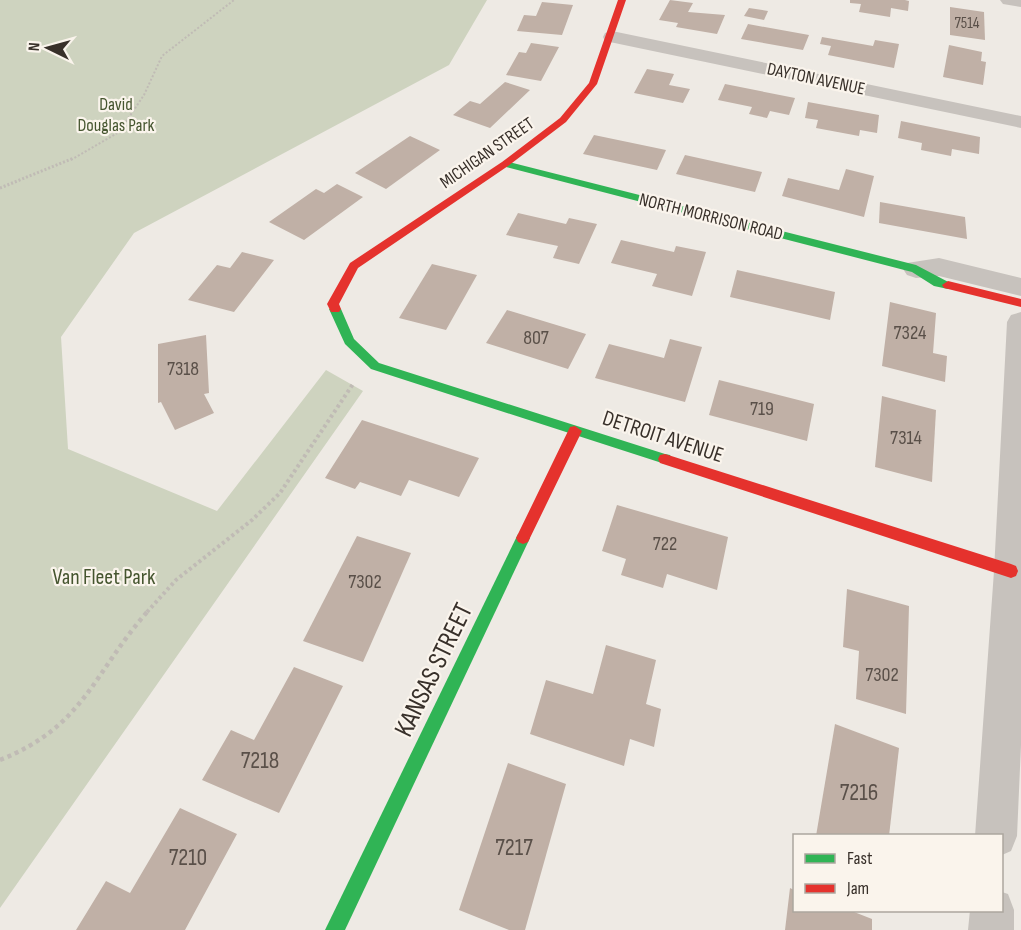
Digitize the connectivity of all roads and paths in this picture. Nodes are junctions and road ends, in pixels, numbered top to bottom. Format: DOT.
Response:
graph roads {
  1 [pos="234,0"];
  2 [pos="622,0"];
  3 [pos="1009,0"];
  4 [pos="1021,2"];
  5 [pos="612,37"];
  6 [pos="1021,122"];
  7 [pos="505,164"];
  8 [pos="0,188"];
  9 [pos="916,269"];
  10 [pos="1021,287"];
  11 [pos="1021,303"];
  12 [pos="333,304"];
  13 [pos="1021,322"];
  14 [pos="375,366"];
  15 [pos="575,432"];
  16 [pos="1011,570"];
  17 [pos="0,760"];
  18 [pos="996,834"];
  19 [pos="992,912"];
  20 [pos="335,930"];
  21 [pos="991,930"];
  1 -- 8 [label="path"];
  2 -- 5 [label="street, MICHIGAN STREET"];
  3 -- 4 [label="street"];
  5 -- 6 [label="street, DAYTON AVENUE"];
  5 -- 7 [label="street, MICHIGAN STREET"];
  7 -- 9 [label="street, NORTH MORRISON ROAD"];
  7 -- 12 [label="street, MICHIGAN STREET"];
  9 -- 10 [label="street, NORTH MORRISON ROAD"];
  9 -- 11 [label="street, NORTH MORRISON ROAD"];
  12 -- 14 [label="street, DETROIT AVENUE"];
  13 -- 16 [label="street"];
  14 -- 15 [label="street, DETROIT AVENUE"];
  14 -- 17 [label="path"];
  15 -- 16 [label="street, DETROIT AVENUE"];
  15 -- 20 [label="street, KANSAS STREET"];
  16 -- 18 [label="street"];
  19 -- 21 [label="street"];
}
